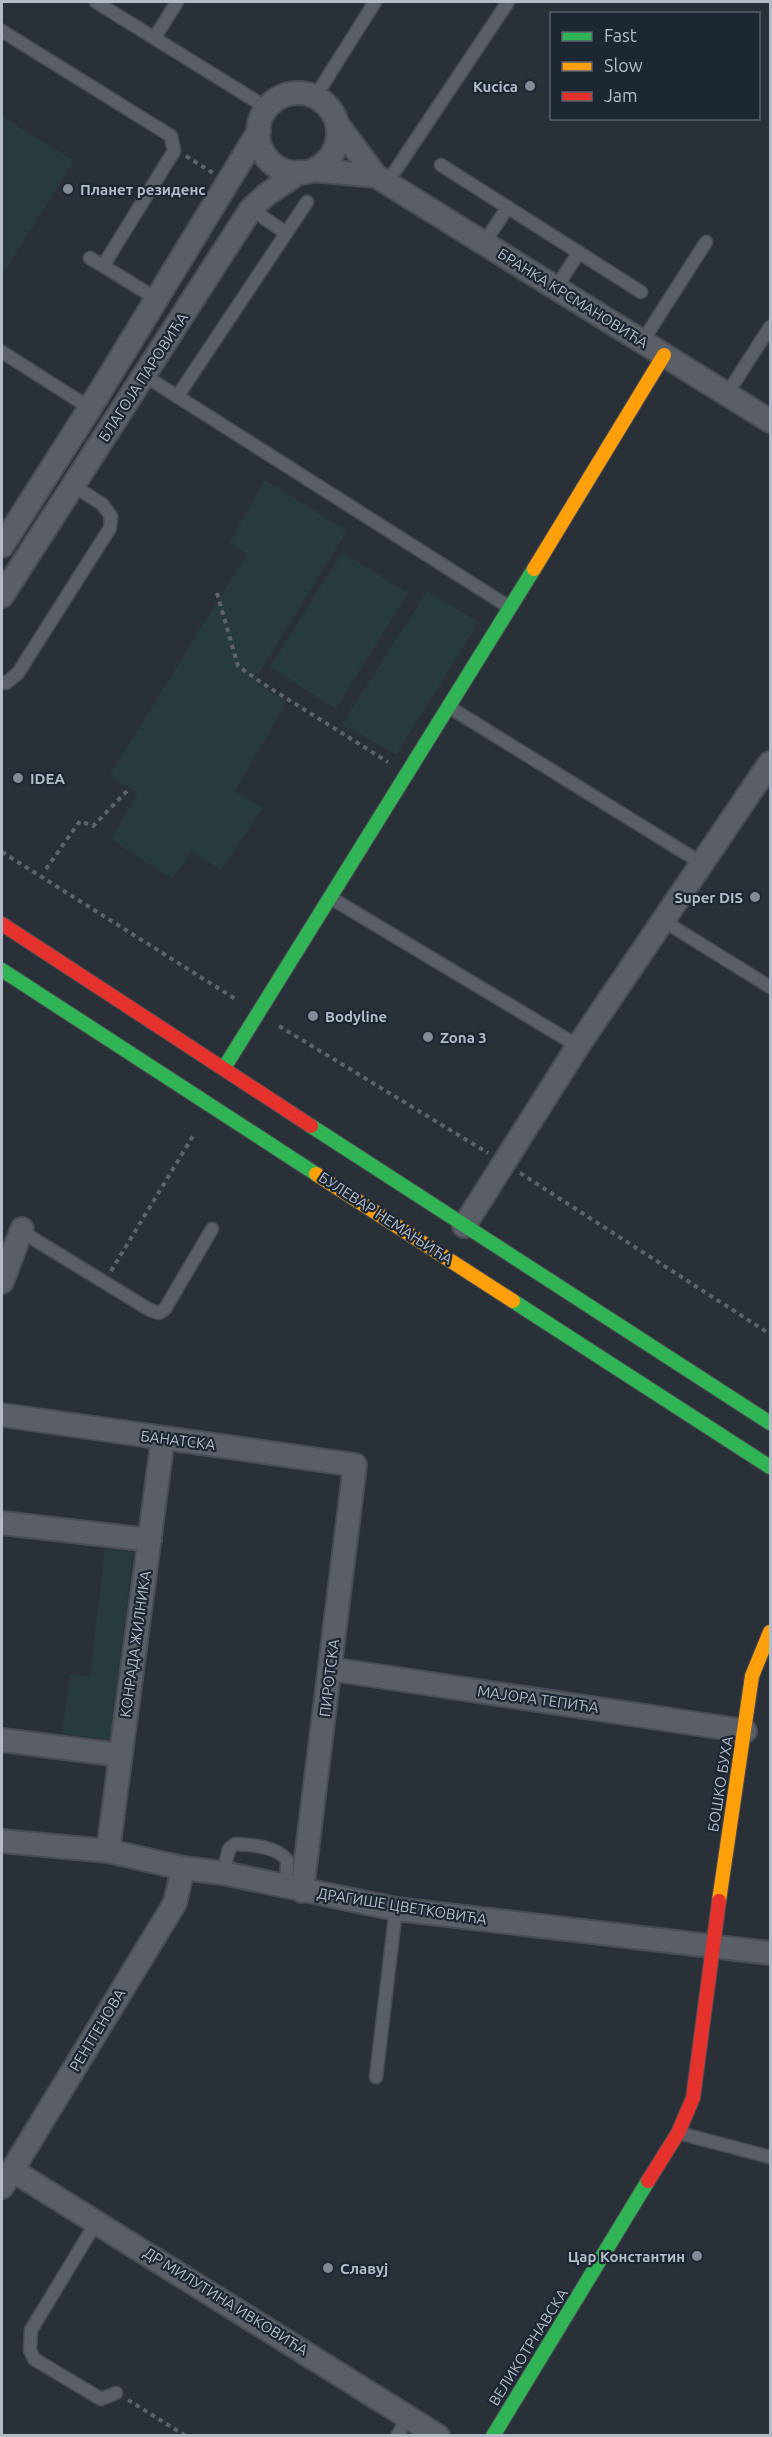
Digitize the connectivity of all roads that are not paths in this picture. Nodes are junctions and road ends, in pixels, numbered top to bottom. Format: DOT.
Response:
graph roads {
  1 [pos="96,2"];
  2 [pos="177,2"];
  3 [pos="375,2"];
  4 [pos="508,2"];
  5 [pos="2,31"];
  6 [pos="155,37"];
  7 [pos="315,97"];
  8 [pos="267,108"];
  9 [pos="338,125"];
  10 [pos="259,131"];
  11 [pos="441,165"];
  12 [pos="307,171"];
  13 [pos="381,179"];
  14 [pos="307,202"];
  15 [pos="508,207"];
  16 [pos="250,209"];
  17 [pos="286,233"];
  18 [pos="705,242"];
  19 [pos="484,243"];
  20 [pos="579,252"];
  21 [pos="90,258"];
  22 [pos="103,266"];
  23 [pos="556,288"];
  24 [pos="641,292"];
  25 [pos="157,299"];
  26 [pos="771,327"];
  27 [pos="642,342"];
  28 [pos="2,352"];
  29 [pos="664,355"];
  30 [pos="145,376"];
  31 [pos="727,394"];
  32 [pos="177,397"];
  33 [pos="90,408"];
  34 [pos="771,421"];
  35 [pos="72,485"];
  36 [pos="2,546"];
  37 [pos="2,596"];
  38 [pos="509,607"];
  39 [pos="2,682"];
  40 [pos="449,707"];
  41 [pos="771,763"];
  42 [pos="703,864"];
  43 [pos="330,898"];
  44 [pos="662,920"];
  45 [pos="2,924"];
  46 [pos="2,970"];
  47 [pos="771,987"];
  48 [pos="578,1046"];
  49 [pos="224,1068"];
  50 [pos="464,1226"];
  51 [pos="22,1229"];
  52 [pos="213,1229"];
  53 [pos="2,1282"];
  54 [pos="2,1415"];
  55 [pos="771,1423"];
  56 [pos="163,1438"];
  57 [pos="355,1466"];
  58 [pos="771,1467"];
  59 [pos="2,1523"];
  60 [pos="150,1540"];
  61 [pos="771,1632"];
  62 [pos="331,1669"];
  63 [pos="745,1731"];
  64 [pos="2,1740"];
  65 [pos="120,1755"];
  66 [pos="2,1841"];
  67 [pos="108,1851"];
  68 [pos="183,1868"];
  69 [pos="223,1873"];
  70 [pos="294,1889"];
  71 [pos="396,1909"];
  72 [pos="713,1945"];
  73 [pos="771,1953"];
  74 [pos="376,2077"];
  75 [pos="678,2133"];
  76 [pos="771,2157"];
  77 [pos="5,2177"];
  78 [pos="97,2221"];
  79 [pos="116,2393"];
  80 [pos="409,2416"];
  81 [pos="397,2436"];
  82 [pos="438,2436"];
  83 [pos="492,2436"];
  1 -- 6 [label="lane"];
  2 -- 6 [label="lane"];
  3 -- 7 [label="lane"];
  4 -- 13 [label="lane"];
  5 -- 22 [label="lane"];
  6 -- 8 [label="lane"];
  7 -- 8 [label="street"];
  7 -- 9 [label="street"];
  8 -- 10 [label="street"];
  9 -- 12 [label="street"];
  9 -- 13 [label="street, БРАНКА КРСМАНОВИЋА"];
  10 -- 12 [label="street"];
  10 -- 25 [label="street, БЛАГОЈА ПАРОВИЋА"];
  11 -- 15 [label="lane"];
  12 -- 13 [label="street, БРАНКА КРСМАНОВИЋА"];
  12 -- 16 [label="street, БЛАГОЈА ПАРОВИЋА"];
  13 -- 19 [label="street, БРАНКА КРСМАНОВИЋА"];
  14 -- 17 [label="lane"];
  15 -- 19 [label="lane"];
  15 -- 20 [label="lane"];
  16 -- 17 [label="lane"];
  16 -- 30 [label="street, БЛАГОЈА ПАРОВИЋА"];
  17 -- 32 [label="lane"];
  18 -- 27 [label="lane"];
  19 -- 23 [label="street, БРАНКА КРСМАНОВИЋА"];
  20 -- 23 [label="lane"];
  20 -- 24 [label="lane"];
  21 -- 22 [label="lane"];
  22 -- 25 [label="lane"];
  23 -- 27 [label="street, БРАНКА КРСМАНОВИЋА"];
  25 -- 33 [label="street, БЛАГОЈА ПАРОВИЋА"];
  26 -- 31 [label="lane"];
  27 -- 29 [label="street, БРАНКА КРСМАНОВИЋА"];
  28 -- 33 [label="lane"];
  29 -- 31 [label="street, БРАНКА КРСМАНОВИЋА"];
  29 -- 38 [label="street"];
  30 -- 32 [label="lane"];
  30 -- 35 [label="street, БЛАГОЈА ПАРОВИЋА"];
  31 -- 34 [label="street, БРАНКА КРСМАНОВИЋА"];
  32 -- 38 [label="lane"];
  33 -- 36 [label="street, БЛАГОЈА ПАРОВИЋА"];
  35 -- 37 [label="street, БЛАГОЈА ПАРОВИЋА"];
  35 -- 39 [label="lane"];
  38 -- 40 [label="street"];
  40 -- 42 [label="lane"];
  40 -- 43 [label="street"];
  41 -- 42 [label="street"];
  42 -- 44 [label="street"];
  43 -- 48 [label="lane"];
  43 -- 49 [label="street"];
  44 -- 47 [label="lane"];
  44 -- 48 [label="street"];
  45 -- 49 [label="street"];
  46 -- 58 [label="street, БУЛЕВАР НЕМАЊИЋА"];
  48 -- 50 [label="street"];
  49 -- 50 [label="street"];
  50 -- 55 [label="street"];
  51 -- 52 [label="lane"];
  51 -- 53 [label="street"];
  54 -- 56 [label="street, БАНАТСКА"];
  56 -- 57 [label="street, БАНАТСКА"];
  56 -- 60 [label="street, КОНРАДА ЖИЛНИКА"];
  57 -- 62 [label="street, ПИРОТСКА"];
  59 -- 60 [label="street"];
  60 -- 65 [label="street, КОНРАДА ЖИЛНИКА"];
  61 -- 63 [label="street, БОШКО БУХА"];
  62 -- 63 [label="street, МАЈОРА ТЕПИЋА"];
  62 -- 70 [label="street, ПИРОТСКА"];
  63 -- 72 [label="street, БОШКО БУХА"];
  64 -- 65 [label="street"];
  65 -- 67 [label="street, КОНРАДА ЖИЛНИКА"];
  66 -- 67 [label="street, ДРАГИШЕ ЦВЕТКОВИЋА"];
  67 -- 68 [label="street, ДРАГИШЕ ЦВЕТКОВИЋА"];
  68 -- 69 [label="street, ДРАГИШЕ ЦВЕТКОВИЋА"];
  68 -- 77 [label="street, РЕНТГЕНОВА"];
  69 -- 70 [label="street, ДРАГИШЕ ЦВЕТКОВИЋА"];
  69 -- 70 [label="lane"];
  70 -- 71 [label="street, ДРАГИШЕ ЦВЕТКОВИЋА"];
  71 -- 72 [label="street, ДРАГИШЕ ЦВЕТКОВИЋА"];
  71 -- 74 [label="lane"];
  72 -- 73 [label="street, ДРАГИШЕ ЦВЕТКОВИЋА"];
  72 -- 75 [label="street, ВЕЛИКОТРНАВСКА"];
  75 -- 76 [label="lane"];
  75 -- 83 [label="street, ВЕЛИКОТРНАВСКА"];
  77 -- 78 [label="street, ДР МИЛУТИНА ИВКОВИЋА"];
  78 -- 79 [label="lane"];
  78 -- 80 [label="street, ДР МИЛУТИНА ИВКОВИЋА"];
  80 -- 81 [label="lane"];
  80 -- 82 [label="street, ДР МИЛУТИНА ИВКОВИЋА"];
}
